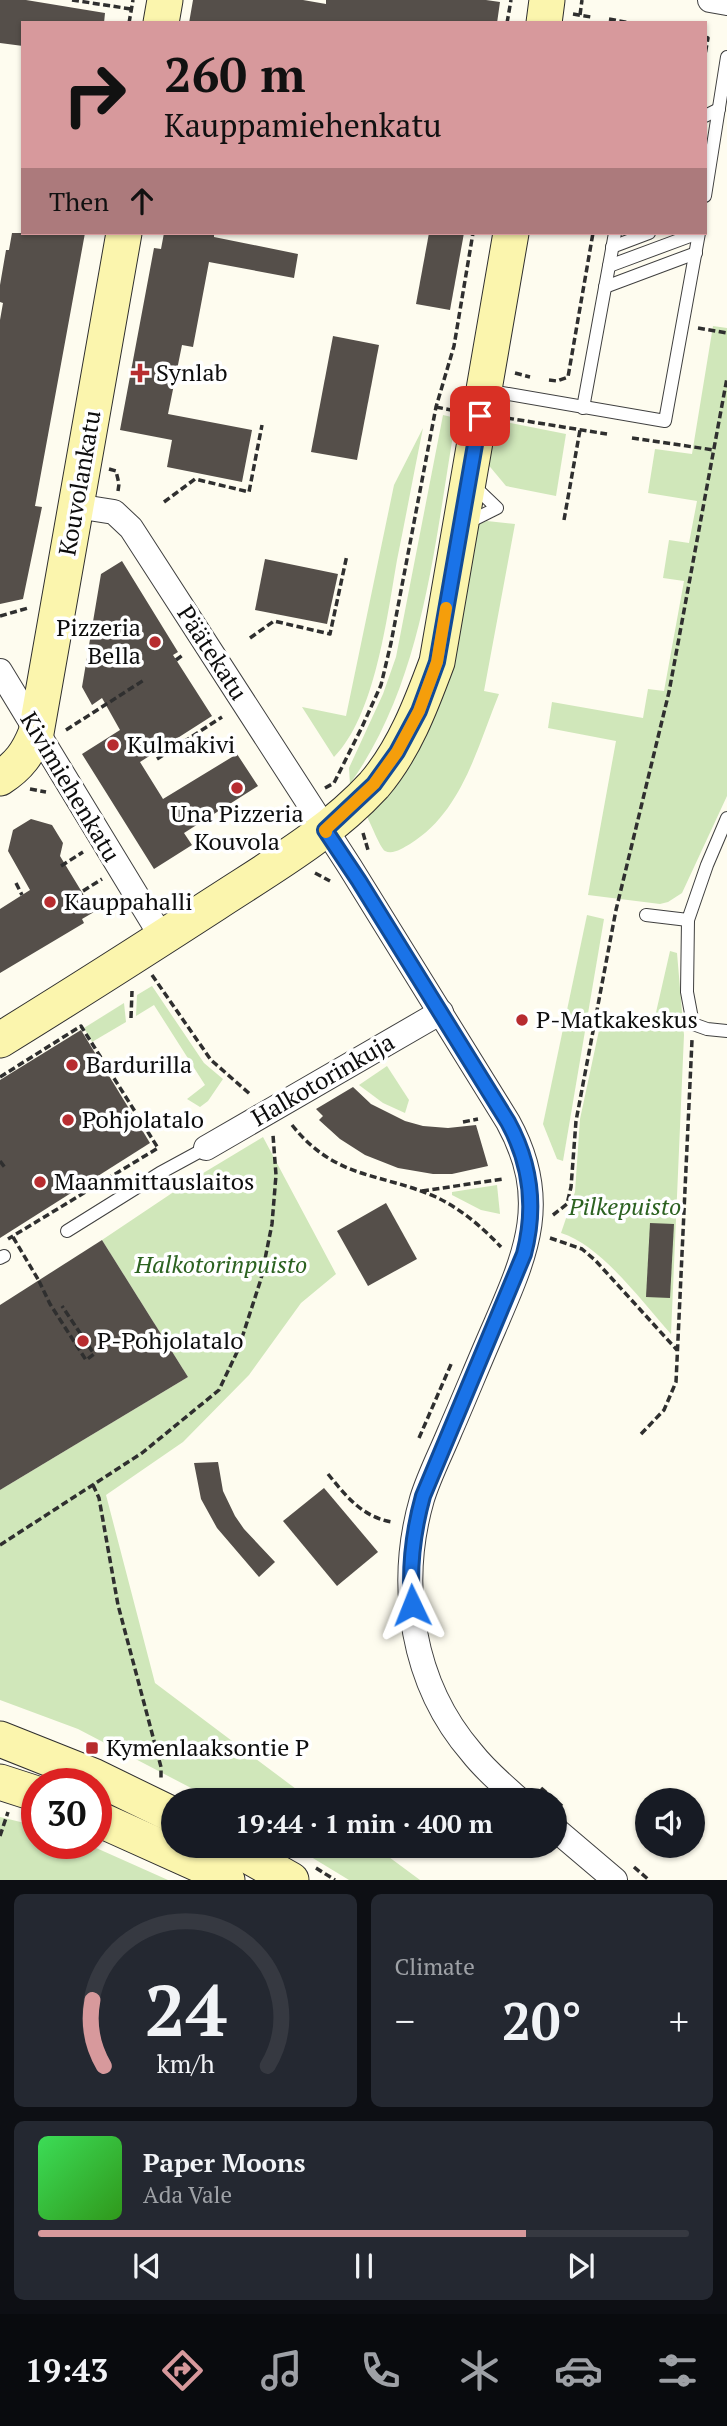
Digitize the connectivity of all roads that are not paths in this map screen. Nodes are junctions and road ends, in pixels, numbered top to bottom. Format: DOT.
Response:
graph roads {
  1 [pos="165,0"];
  2 [pos="710,0"];
  3 [pos="727,3"];
  4 [pos="146,16"];
  5 [pos="727,57"];
  6 [pos="719,109"];
  7 [pos="707,115"];
  8 [pos="711,131"];
  9 [pos="709,151"];
  10 [pos="707,171"];
  11 [pos="124,235"];
  12 [pos="510,235"];
  13 [pos="615,235"];
  14 [pos="644,235"];
  15 [pos="693,235"];
  16 [pos="698,235"];
  17 [pos="612,247"];
  18 [pos="696,253"];
  19 [pos="609,266"];
  20 [pos="605,287"];
  21 [pos="483,403"];
  22 [pos="583,408"];
  23 [pos="76,506"];
  24 [pos="0,671"];
  25 [pos="49,733"];
  26 [pos="0,778"];
  27 [pos="727,818"];
  28 [pos="325,830"];
  29 [pos="646,915"];
  30 [pos="688,920"];
  31 [pos="163,939"];
  32 [pos="441,1012"];
  33 [pos="727,1031"];
  34 [pos="0,1040"];
  35 [pos="206,1148"];
  36 [pos="67,1231"];
  37 [pos="0,1739"];
  38 [pos="508,1788"];
  39 [pos="161,1797"];
  40 [pos="112,1825"];
  41 [pos="567,1839"];
  42 [pos="252,1858"];
  43 [pos="227,1880"];
  44 [pos="291,1880"];
  45 [pos="614,1880"];
  1 -- 4 [label="street"];
  2 -- 3 [label="street"];
  5 -- 6 [label="lane"];
  6 -- 7 [label="lane"];
  6 -- 8 [label="lane"];
  8 -- 9 [label="lane"];
  9 -- 10 [label="lane"];
  11 -- 23 [label="street, Kouvolankatu"];
  12 -- 21 [label="street"];
  13 -- 17 [label="lane"];
  14 -- 17 [label="lane"];
  15 -- 19 [label="lane"];
  16 -- 18 [label="lane"];
  17 -- 19 [label="lane"];
  18 -- 20 [label="lane"];
  18 -- 22 [label="lane"];
  19 -- 20 [label="lane"];
  20 -- 22 [label="lane"];
  21 -- 22 [label="lane"];
  21 -- 28 [label="street"];
  23 -- 25 [label="street, Kouvolankatu"];
  23 -- 28 [label="street, Päätekatu"];
  24 -- 25 [label="street, Kivimiehenkatu"];
  25 -- 26 [label="street, Kouvolankatu"];
  25 -- 31 [label="street, Kivimiehenkatu"];
  27 -- 30 [label="lane"];
  28 -- 31 [label="street"];
  28 -- 32 [label="street, Päätekatu"];
  29 -- 30 [label="lane"];
  30 -- 33 [label="lane"];
  31 -- 34 [label="street"];
  32 -- 35 [label="street, Halkotorinkuja"];
  32 -- 38 [label="street, Päätekatu"];
  35 -- 36 [label="lane"];
  37 -- 39 [label="street"];
  40 -- 43 [label="street"];
  41 -- 45 [label="street"];
  42 -- 44 [label="street"];
}
